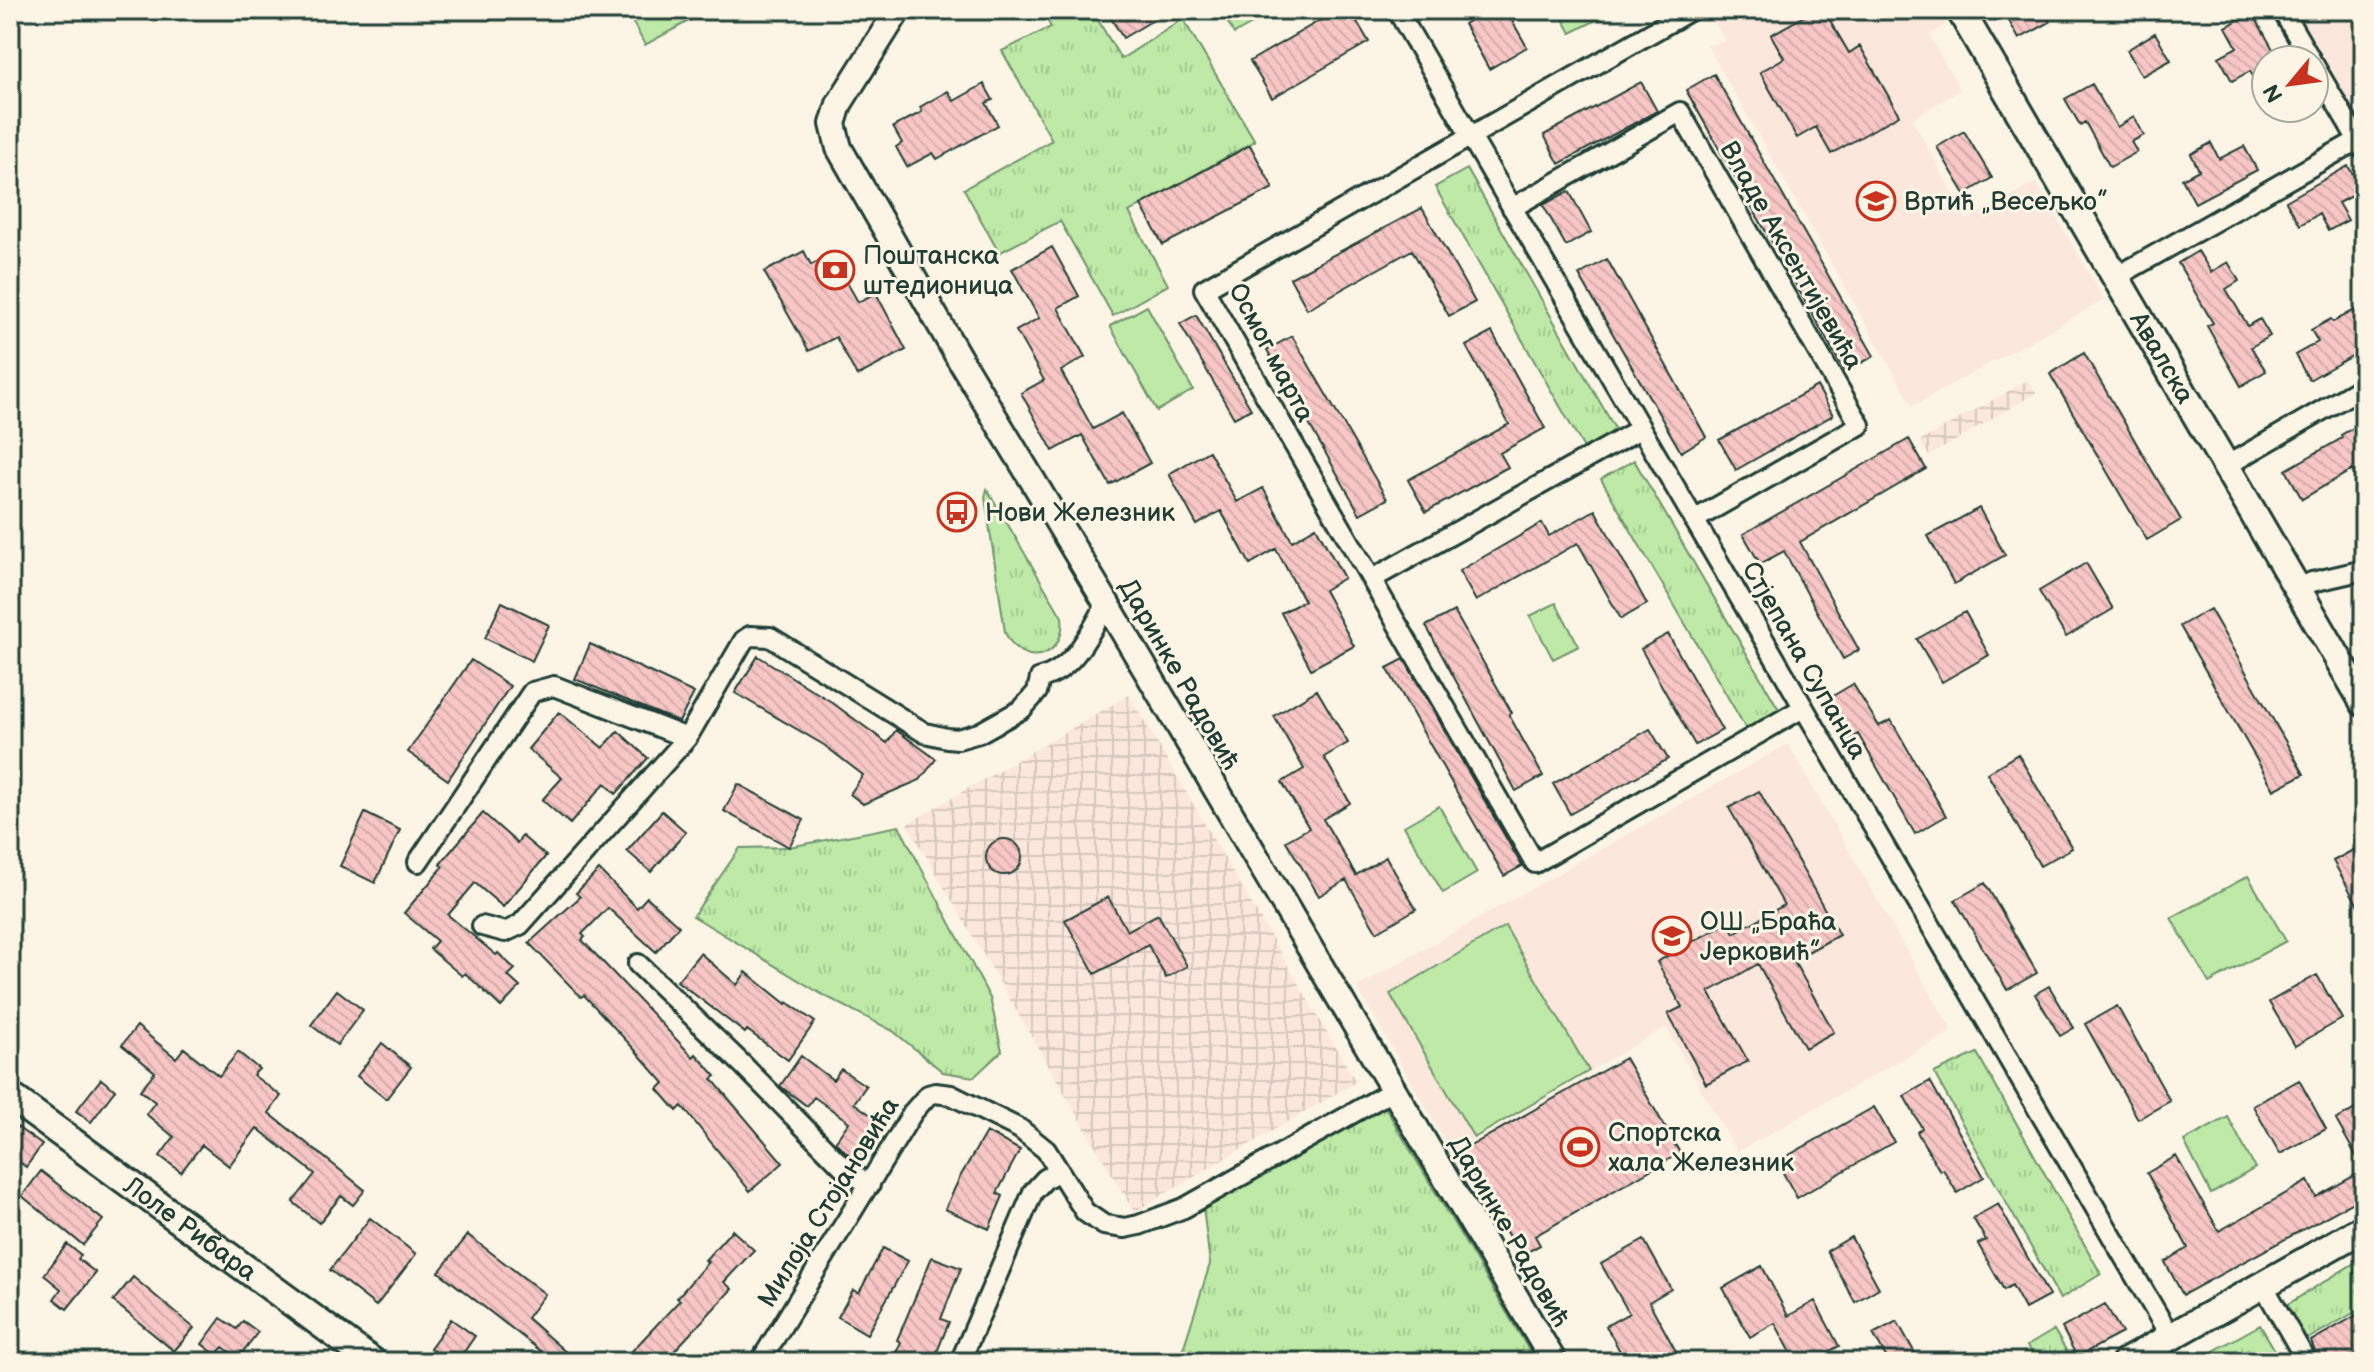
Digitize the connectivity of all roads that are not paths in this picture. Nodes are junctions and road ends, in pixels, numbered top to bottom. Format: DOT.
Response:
graph roads {
  1 [pos="898,10"];
  2 [pos="1397,10"];
  3 [pos="1691,10"];
  4 [pos="1960,10"];
  5 [pos="2282,10"];
  6 [pos="2302,44"];
  7 [pos="2330,92"];
  8 [pos="1472,137"];
  9 [pos="2361,145"];
  10 [pos="1512,208"];
  11 [pos="2116,277"];
  12 [pos="2364,386"];
  13 [pos="1640,429"];
  14 [pos="2226,466"];
  15 [pos="1694,520"];
  16 [pos="2364,570"];
  17 [pos="1372,579"];
  18 [pos="2297,589"];
  19 [pos="1107,604"];
  20 [pos="2364,703"];
  21 [pos="1803,708"];
  22 [pos="687,738"];
  23 [pos="418,862"];
  24 [pos="482,926"];
  25 [pos="638,964"];
  26 [pos="1394,1090"];
  27 [pos="10,1096"];
  28 [pos="1059,1171"];
  29 [pos="870,1185"];
  30 [pos="2364,1228"];
  31 [pos="2263,1285"];
  32 [pos="2170,1336"];
  33 [pos="2129,1361"];
  34 [pos="373,1362"];
  35 [pos="760,1362"];
  36 [pos="960,1362"];
  37 [pos="1554,1362"];
  38 [pos="2307,1362"];
  1 -- 19 [label="street, Даринке Радовић"];
  2 -- 8 [label="street, Стјепана Супанца"];
  3 -- 8 [label="street"];
  4 -- 11 [label="main road, Авалска"];
  5 -- 6 [label="street"];
  7 -- 9 [label="street"];
  8 -- 10 [label="street, Стјепана Супанца"];
  8 -- 17 [label="street, Осмог марта"];
  9 -- 11 [label="street"];
  10 -- 13 [label="street, Стјепана Супанца"];
  10 -- 15 [label="street, Владе Аксентијевића"];
  11 -- 14 [label="main road, Авалска"];
  12 -- 14 [label="street"];
  13 -- 15 [label="street, Стјепана Супанца"];
  13 -- 17 [label="street"];
  14 -- 18 [label="main road, Авалска"];
  15 -- 21 [label="street, Стјепана Супанца"];
  16 -- 18 [label="street"];
  17 -- 21 [label="street, Осмог марта"];
  18 -- 20 [label="main road, Авалска"];
  19 -- 22 [label="street"];
  19 -- 26 [label="street, Даринке Радовић"];
  21 -- 32 [label="street, Стјепана Супанца"];
  22 -- 23 [label="street"];
  22 -- 24 [label="street"];
  25 -- 29 [label="street"];
  26 -- 28 [label="street, Милоја Стојановића"];
  26 -- 37 [label="street, Даринке Радовић"];
  27 -- 34 [label="main road, Лоле Рибара"];
  28 -- 29 [label="street, Милоја Стојановића"];
  28 -- 36 [label="street"];
  29 -- 35 [label="street, Милоја Стојановића"];
  30 -- 31 [label="main road"];
  31 -- 32 [label="main road"];
  31 -- 38 [label="street"];
  32 -- 33 [label="main road"];
}
